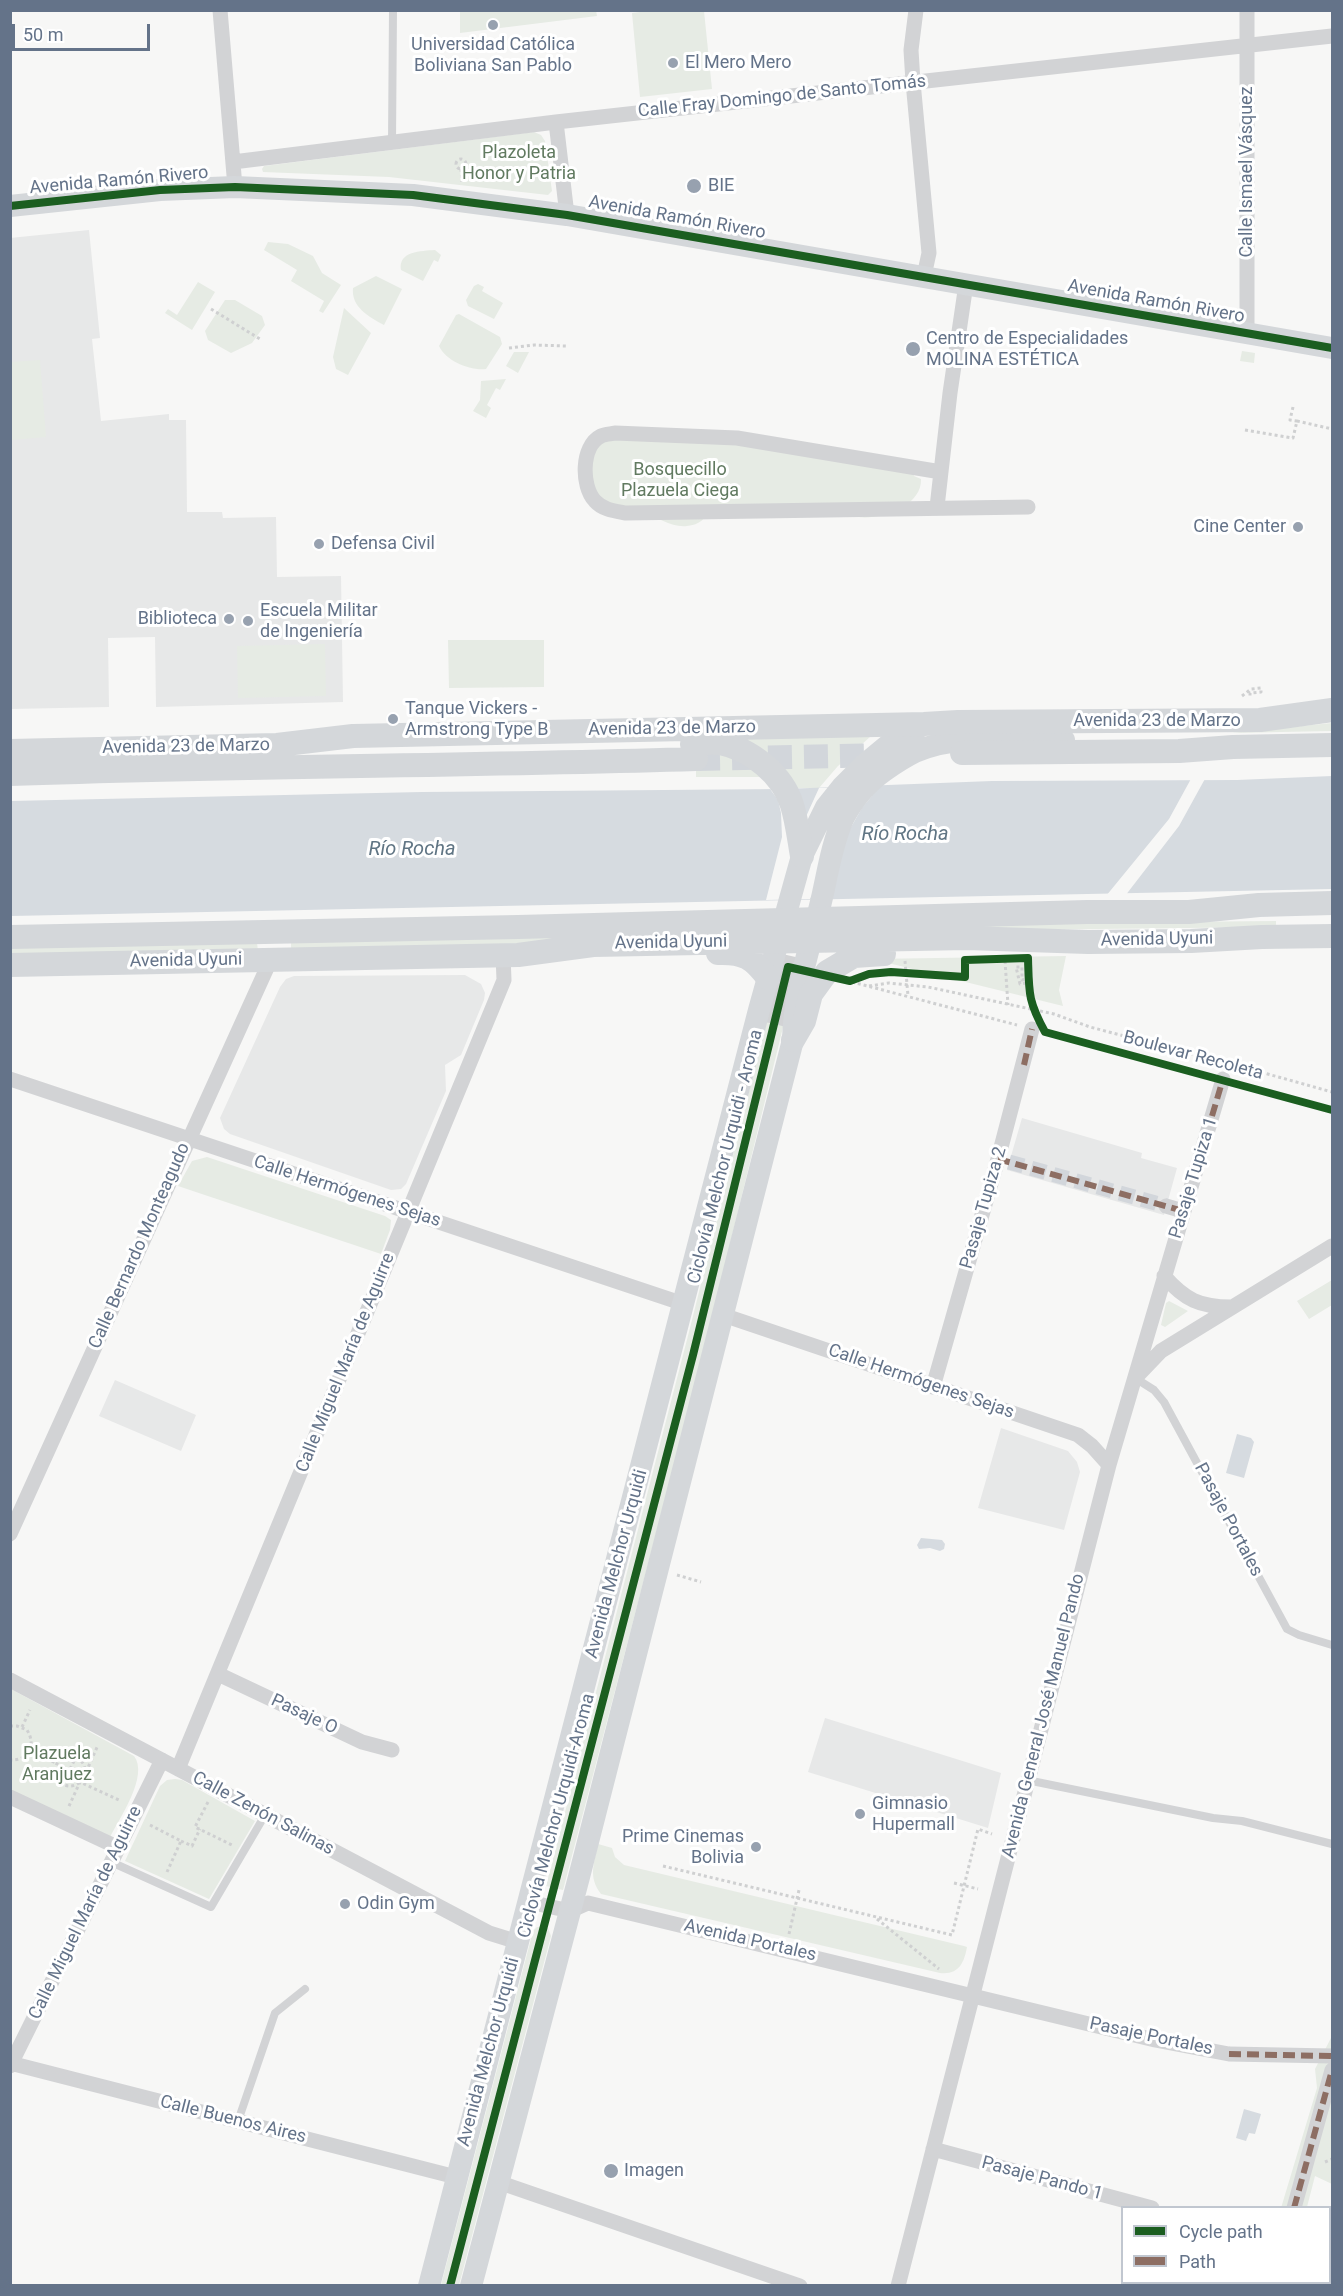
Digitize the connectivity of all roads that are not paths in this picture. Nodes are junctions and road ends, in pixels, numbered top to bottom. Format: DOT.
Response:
graph roads {
  1 [pos="220,10"];
  2 [pos="393,10"];
  3 [pos="916,10"];
  4 [pos="1247,10"];
  5 [pos="1332,36"];
  6 [pos="1247,44"];
  7 [pos="913,82"];
  8 [pos="556,122"];
  9 [pos="392,142"];
  10 [pos="233,162"];
  11 [pos="235,187"];
  12 [pos="10,206"];
  13 [pos="567,215"];
  14 [pos="924,276"];
  15 [pos="966,284"];
  16 [pos="1246,334"];
  17 [pos="1332,348"];
  18 [pos="941,472"];
  19 [pos="937,507"];
  20 [pos="1028,507"];
  21 [pos="1332,710"];
  22 [pos="924,724"];
  23 [pos="1332,745"];
  24 [pos="1233,747"];
  25 [pos="10,751"];
  26 [pos="962,753"];
  27 [pos="696,759"];
  28 [pos="284,768"];
  29 [pos="10,774"];
  30 [pos="802,856"];
  31 [pos="1332,903"];
  32 [pos="1189,912"];
  33 [pos="1332,917"];
  34 [pos="1332,936"];
  35 [pos="10,937"];
  36 [pos="1191,941"];
  37 [pos="1332,948"];
  38 [pos="1029,949"];
  39 [pos="511,955"];
  40 [pos="271,959"];
  41 [pos="10,965"];
  42 [pos="768,978"];
  43 [pos="789,1030"];
  44 [pos="1039,1030"];
  45 [pos="10,1078"];
  46 [pos="1223,1079"];
  47 [pos="188,1139"];
  48 [pos="1166,1206"];
  49 [pos="1184,1211"];
  50 [pos="408,1213"];
  51 [pos="1332,1246"];
  52 [pos="1164,1276"];
  53 [pos="684,1304"];
  54 [pos="1231,1307"];
  55 [pos="723,1315"];
  56 [pos="1135,1378"];
  57 [pos="933,1387"];
  58 [pos="1109,1465"];
  59 [pos="10,1534"];
  60 [pos="1332,1645"];
  61 [pos="218,1674"];
  62 [pos="10,1680"];
  63 [pos="392,1750"];
  64 [pos="162,1760"];
  65 [pos="178,1769"];
  66 [pos="1028,1780"];
  67 [pos="10,1797"];
  68 [pos="265,1815"];
  69 [pos="1332,1844"];
  70 [pos="119,1848"];
  71 [pos="111,1862"];
  72 [pos="529,1902"];
  73 [pos="570,1911"];
  74 [pos="518,1942"];
  75 [pos="305,1989"];
  76 [pos="973,1995"];
  77 [pos="1332,2056"];
  78 [pos="11,2064"];
  79 [pos="1332,2070"];
  80 [pos="238,2121"];
  81 [pos="933,2149"];
  82 [pos="456,2177"];
  83 [pos="498,2182"];
  84 [pos="1145,2206"];
  85 [pos="1295,2206"];
  86 [pos="429,2286"];
  87 [pos="471,2286"];
  88 [pos="800,2286"];
  89 [pos="898,2286"];
  1 -- 10 [label="street"];
  2 -- 9 [label="lane"];
  3 -- 7 [label="street"];
  4 -- 6 [label="street, Calle Ismael Vásquez"];
  5 -- 6 [label="street, Calle Fray Domingo de Santo Tomás"];
  6 -- 7 [label="street, Calle Fray Domingo de Santo Tomás"];
  6 -- 16 [label="street, Calle Ismael Vásquez"];
  7 -- 8 [label="street, Calle Fray Domingo de Santo Tomás"];
  7 -- 14 [label="street"];
  8 -- 9 [label="street, Calle Fray Domingo de Santo Tomás"];
  8 -- 13 [label="street"];
  9 -- 10 [label="street, Calle Fray Domingo de Santo Tomás"];
  10 -- 11 [label="street"];
  11 -- 12 [label="main road, Avenida Ramón Rivero"];
  11 -- 13 [label="main road, Avenida Ramón Rivero"];
  13 -- 14 [label="main road, Avenida Ramón Rivero"];
  14 -- 15 [label="main road, Avenida Ramón Rivero"];
  15 -- 16 [label="main road, Avenida Ramón Rivero"];
  15 -- 18 [label="street"];
  16 -- 17 [label="main road, Avenida Ramón Rivero"];
  18 -- 19 [label="street"];
  18 -- 19 [label="street"];
  19 -- 20 [label="street"];
  21 -- 22 [label="main road, Avenida 23 de Marzo"];
  22 -- 25 [label="main road, Avenida 23 de Marzo"];
  22 -- 30 [label="main road, Avenida Melchor Urquidi"];
  23 -- 24 [label="main road, Avenida 23 de Marzo"];
  24 -- 26 [label="main road, Avenida 23 de Marzo"];
  24 -- 43 [label="main road"];
  27 -- 28 [label="main road, Avenida 23 de Marzo"];
  28 -- 29 [label="main road, Avenida 23 de Marzo"];
  28 -- 30 [label="main road"];
  30 -- 42 [label="main road, Avenida Melchor Urquidi"];
  31 -- 32 [label="main road, Avenida Uyuni"];
  32 -- 33 [label="main road"];
  32 -- 35 [label="main road, Avenida Uyuni"];
  34 -- 36 [label="main road, Avenida Uyuni"];
  36 -- 37 [label="main road"];
  36 -- 38 [label="main road, Avenida Uyuni"];
  38 -- 39 [label="main road, Avenida Uyuni"];
  38 -- 43 [label="main road"];
  39 -- 40 [label="main road, Avenida Uyuni"];
  39 -- 42 [label="main road"];
  39 -- 50 [label="street, Calle Miguel María de Aguirre"];
  40 -- 41 [label="main road, Avenida Uyuni"];
  40 -- 47 [label="street, Calle Bernardo Monteagudo"];
  42 -- 53 [label="main road, Avenida Melchor Urquidi"];
  43 -- 55 [label="main road"];
  44 -- 57 [label="street, Pasaje Tupiza 2"];
  45 -- 47 [label="street, Calle Hermógenes Sejas"];
  46 -- 49 [label="street, Pasaje Tupiza 1"];
  47 -- 50 [label="street, Calle Hermógenes Sejas"];
  47 -- 59 [label="street, Calle Bernardo Monteagudo"];
  48 -- 49 [label="street"];
  49 -- 52 [label="street, Pasaje Tupiza 1"];
  50 -- 53 [label="street, Calle Hermógenes Sejas"];
  50 -- 61 [label="street, Calle Miguel María de Aguirre"];
  51 -- 54 [label="street, Avenida General José Manuel Pando"];
  52 -- 54 [label="street"];
  52 -- 56 [label="street, Pasaje Tupiza 1"];
  53 -- 72 [label="main road, Avenida Melchor Urquidi"];
  54 -- 56 [label="street, Avenida General José Manuel Pando"];
  55 -- 57 [label="street, Calle Hermógenes Sejas"];
  55 -- 73 [label="main road"];
  56 -- 58 [label="street, Avenida General José Manuel Pando"];
  56 -- 60 [label="lane, Pasaje Portales"];
  57 -- 58 [label="street, Calle Hermógenes Sejas"];
  58 -- 66 [label="street, Avenida General José Manuel Pando"];
  61 -- 63 [label="street, Pasaje O"];
  61 -- 65 [label="street, Calle Miguel María de Aguirre"];
  62 -- 64 [label="street, Calle Zenón Salinas"];
  64 -- 65 [label="street, Calle Zenón Salinas"];
  64 -- 70 [label="street, Calle Miguel María de Aguirre"];
  65 -- 68 [label="street, Calle Zenón Salinas"];
  66 -- 69 [label="lane"];
  66 -- 76 [label="street, Avenida General José Manuel Pando"];
  67 -- 70 [label="street"];
  68 -- 71 [label="lane"];
  68 -- 74 [label="street, Calle Zenón Salinas"];
  70 -- 71 [label="street, Calle Miguel María de Aguirre"];
  71 -- 78 [label="street, Calle Miguel María de Aguirre"];
  72 -- 73 [label="street, Avenida Portales"];
  72 -- 74 [label="main road, Avenida Melchor Urquidi"];
  73 -- 76 [label="street, Avenida Portales"];
  73 -- 83 [label="main road"];
  74 -- 82 [label="main road, Avenida Melchor Urquidi"];
  75 -- 80 [label="lane"];
  76 -- 77 [label="street, Pasaje Portales"];
  76 -- 81 [label="street, Avenida General José Manuel Pando"];
  78 -- 80 [label="street, Calle Buenos Aires"];
  79 -- 85 [label="street"];
  80 -- 82 [label="street, Calle Buenos Aires"];
  81 -- 84 [label="street, Pasaje Pando 1"];
  81 -- 89 [label="street, Avenida General José Manuel Pando"];
  82 -- 86 [label="main road, Avenida Melchor Urquidi"];
  83 -- 87 [label="main road"];
  83 -- 88 [label="street"];
}
